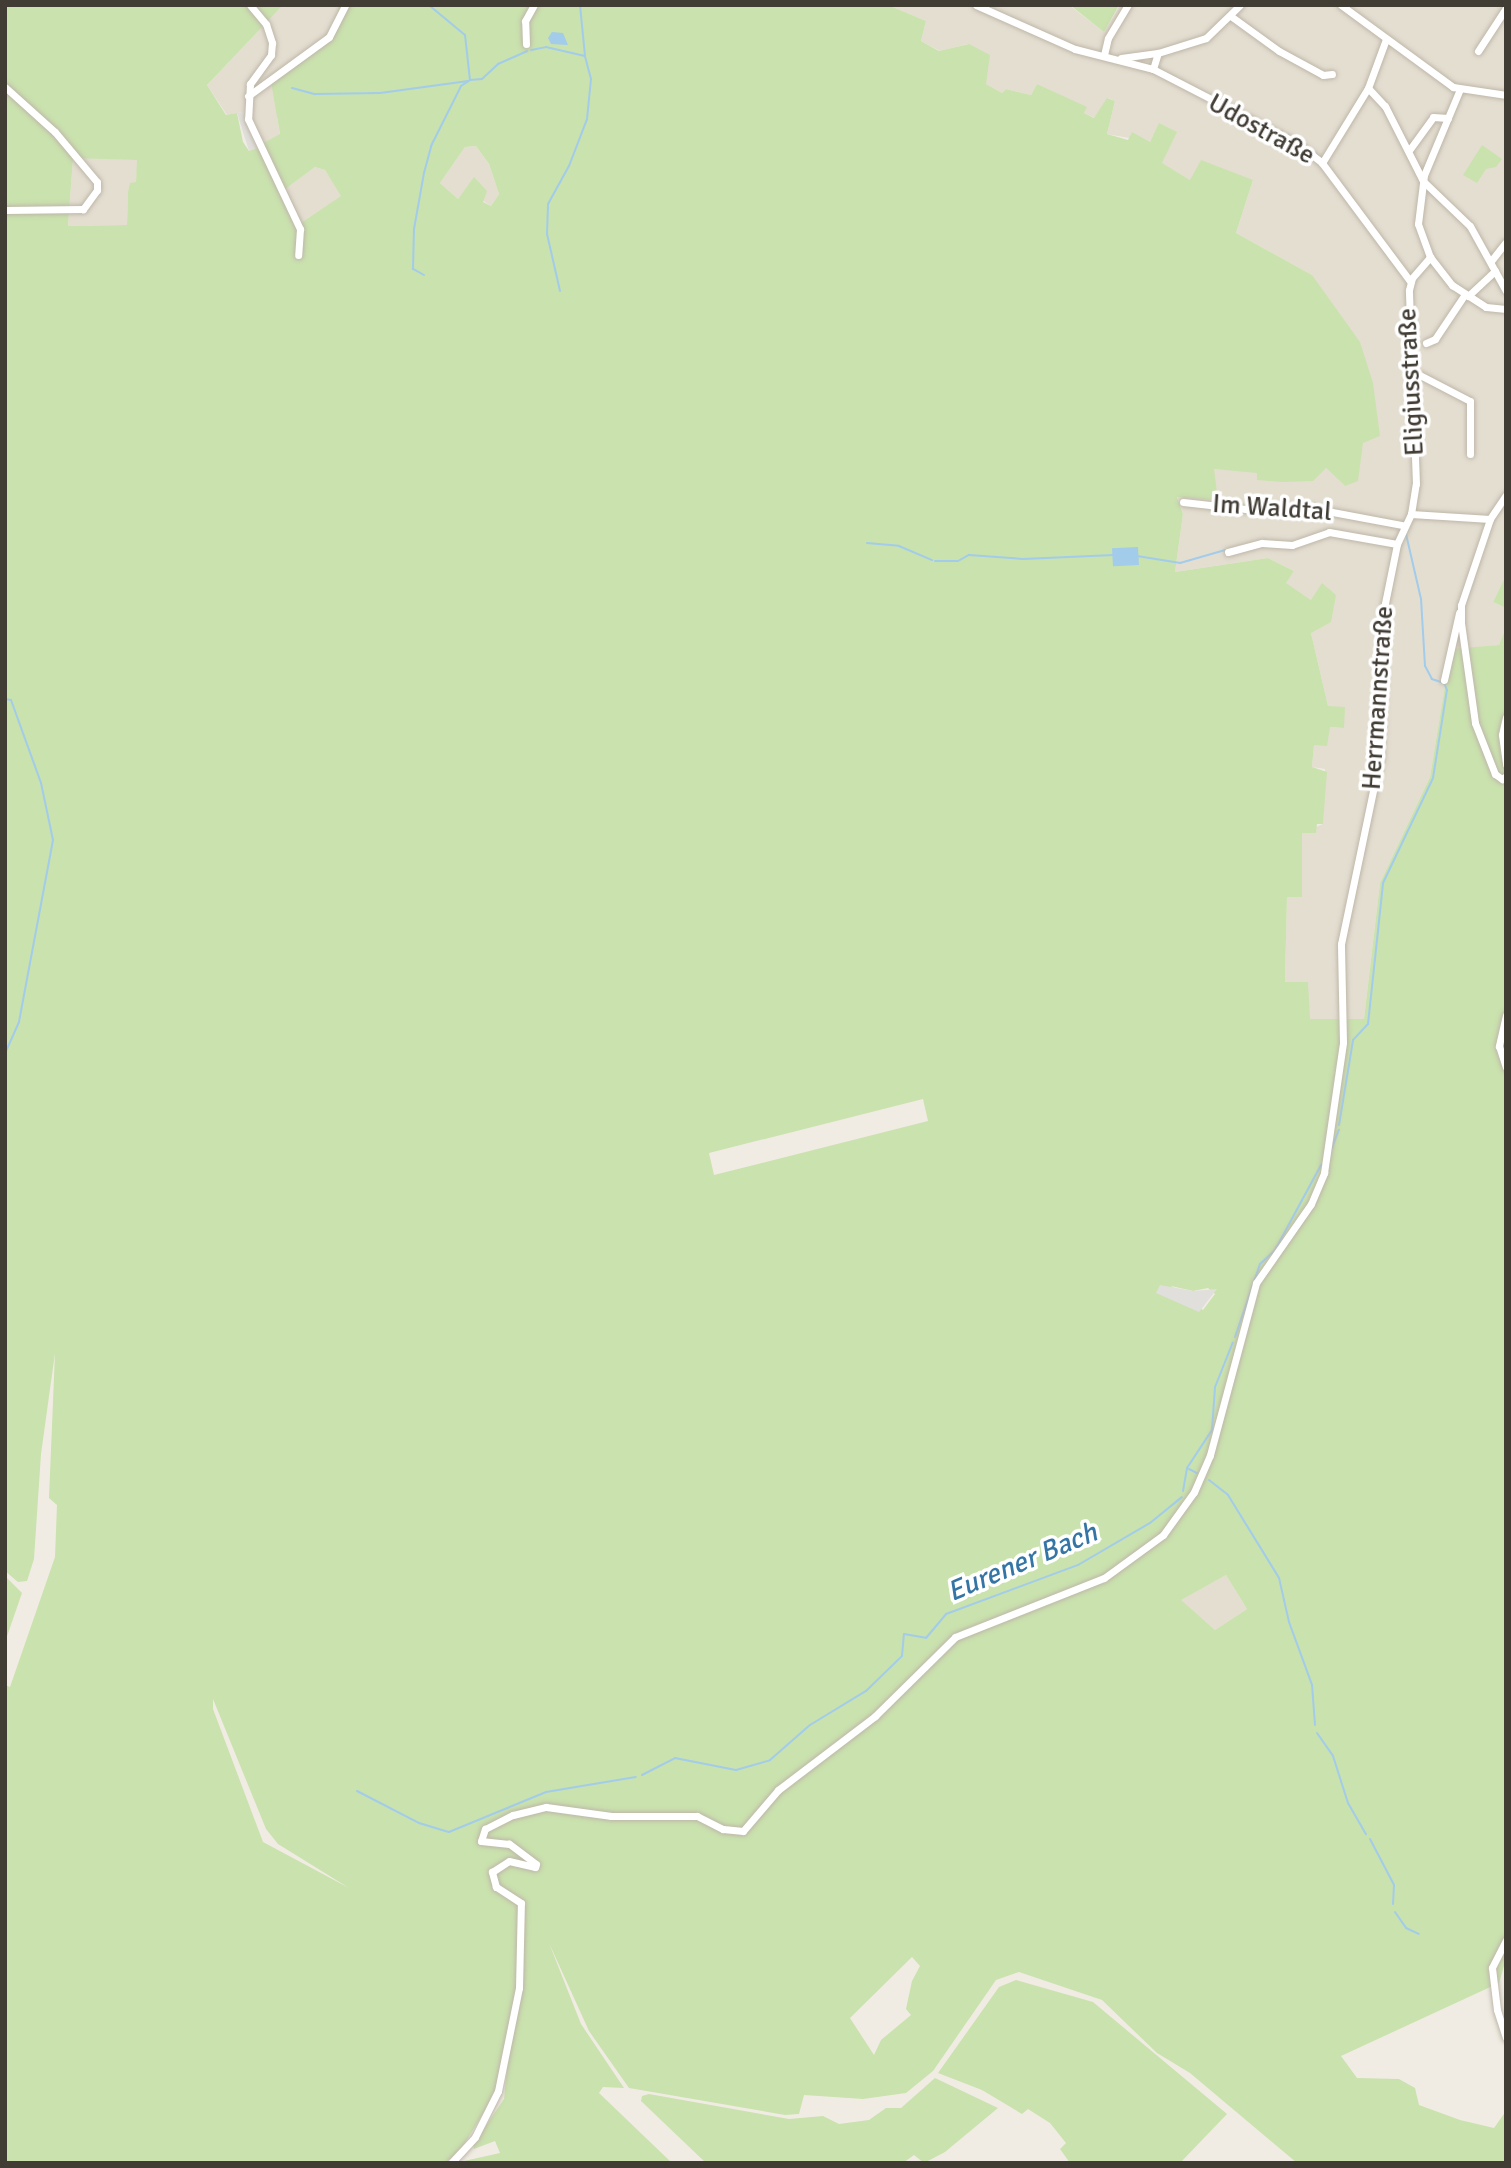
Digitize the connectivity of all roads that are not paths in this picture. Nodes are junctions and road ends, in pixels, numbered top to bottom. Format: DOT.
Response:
graph roads {
  1 [pos="250,5"];
  2 [pos="345,5"];
  3 [pos="534,5"];
  4 [pos="976,5"];
  5 [pos="1128,5"];
  6 [pos="1240,5"];
  7 [pos="1346,7"];
  8 [pos="1506,8"];
  9 [pos="1232,17"];
  10 [pos="1386,39"];
  11 [pos="526,44"];
  12 [pos="1478,51"];
  13 [pos="1158,53"];
  14 [pos="1104,55"];
  15 [pos="1121,58"];
  16 [pos="1153,69"];
  17 [pos="1332,74"];
  18 [pos="5,86"];
  19 [pos="1368,88"];
  20 [pos="1460,89"];
  21 [pos="1506,95"];
  22 [pos="248,96"];
  23 [pos="1448,118"];
  24 [pos="1410,149"];
  25 [pos="1322,163"];
  26 [pos="1423,181"];
  27 [pos="5,209"];
  28 [pos="1506,242"];
  29 [pos="298,255"];
  30 [pos="1430,257"];
  31 [pos="1491,261"];
  32 [pos="1495,271"];
  33 [pos="1410,281"];
  34 [pos="1506,291"];
  35 [pos="1466,295"];
  36 [pos="1506,309"];
  37 [pos="1426,343"];
  38 [pos="1414,372"];
  39 [pos="1470,453"];
  40 [pos="1506,495"];
  41 [pos="1183,502"];
  42 [pos="1411,514"];
  43 [pos="1490,519"];
  44 [pos="1402,525"];
  45 [pos="1397,544"];
  46 [pos="1228,552"];
  47 [pos="1461,606"];
  48 [pos="1444,680"];
  49 [pos="1506,716"];
  50 [pos="1506,765"];
  51 [pos="1506,776"];
  52 [pos="1506,1015"];
  53 [pos="1506,1067"];
  54 [pos="1506,1940"];
  55 [pos="1506,2038"];
  56 [pos="451,2163"];
  1 -- 22 [label="street"];
  2 -- 22 [label="street"];
  3 -- 11 [label="street"];
  4 -- 14 [label="street, Udostraße"];
  5 -- 14 [label="street"];
  6 -- 9 [label="street"];
  7 -- 10 [label="street"];
  8 -- 12 [label="street"];
  9 -- 13 [label="street"];
  9 -- 17 [label="street"];
  10 -- 19 [label="street"];
  10 -- 20 [label="street"];
  13 -- 15 [label="street"];
  13 -- 16 [label="street"];
  14 -- 15 [label="street, Udostraße"];
  15 -- 16 [label="street, Udostraße"];
  16 -- 25 [label="street, Udostraße"];
  18 -- 27 [label="street"];
  19 -- 24 [label="street"];
  19 -- 25 [label="street"];
  20 -- 21 [label="street"];
  20 -- 23 [label="street"];
  22 -- 29 [label="street"];
  23 -- 24 [label="street"];
  23 -- 26 [label="street"];
  24 -- 26 [label="street"];
  25 -- 33 [label="street, Udostraße"];
  26 -- 30 [label="street"];
  26 -- 31 [label="street"];
  28 -- 31 [label="street"];
  30 -- 33 [label="street, Eligiusstraße"];
  30 -- 35 [label="street"];
  31 -- 32 [label="street"];
  32 -- 34 [label="street"];
  32 -- 35 [label="street"];
  33 -- 38 [label="street, Eligiusstraße"];
  35 -- 36 [label="street"];
  35 -- 37 [label="street"];
  38 -- 39 [label="street"];
  38 -- 42 [label="street, Eligiusstraße"];
  40 -- 43 [label="street"];
  41 -- 44 [label="street, Im Waldtal"];
  42 -- 43 [label="street"];
  42 -- 44 [label="street, Herrmannstraße"];
  43 -- 47 [label="street"];
  44 -- 45 [label="street, Herrmannstraße"];
  45 -- 46 [label="street"];
  45 -- 56 [label="street, Herrmannstraße"];
  47 -- 48 [label="street"];
  47 -- 51 [label="street"];
  49 -- 50 [label="street"];
  52 -- 53 [label="street"];
  54 -- 55 [label="street"];
}
